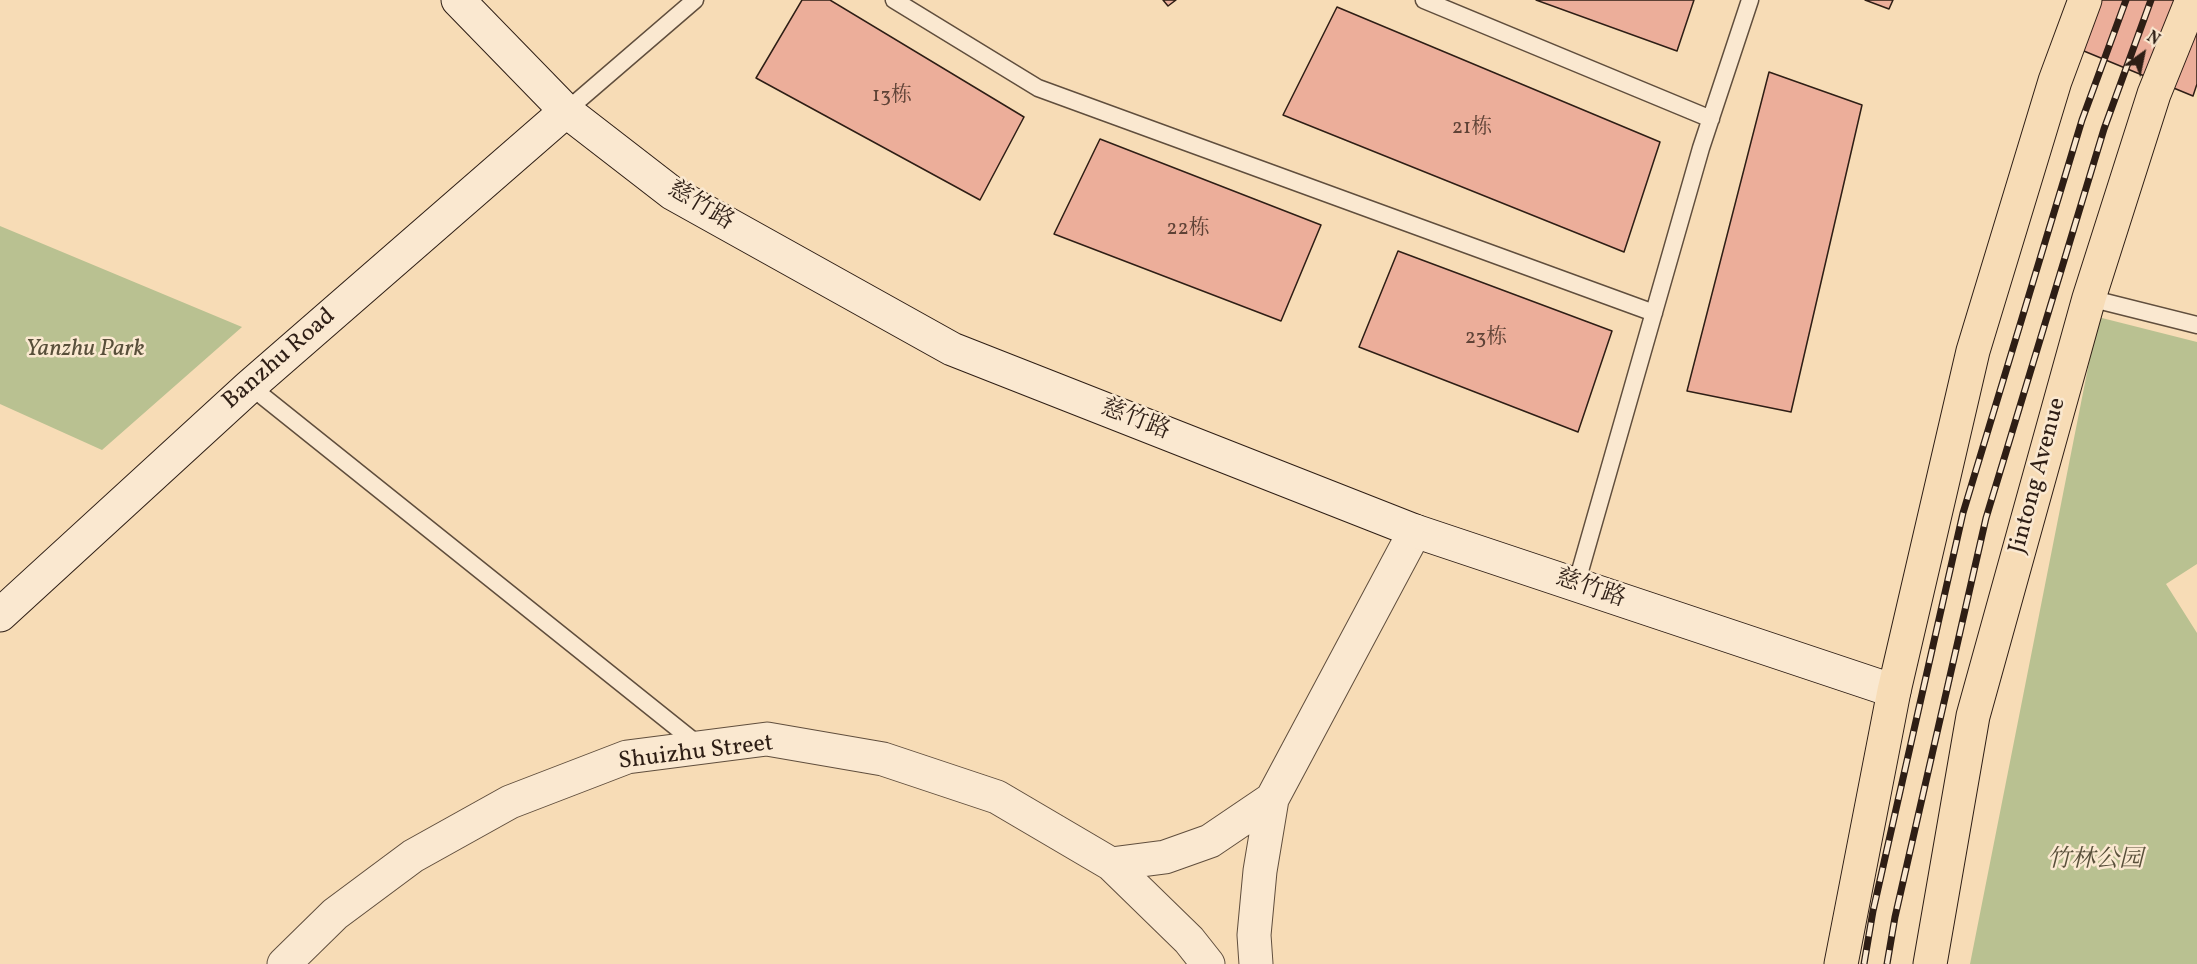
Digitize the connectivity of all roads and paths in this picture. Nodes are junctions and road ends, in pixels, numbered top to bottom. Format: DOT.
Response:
graph roads {
  1 [pos="458,0"];
  2 [pos="694,0"];
  3 [pos="894,0"];
  4 [pos="1424,0"];
  5 [pos="1750,0"];
  6 [pos="2085,0"];
  7 [pos="2192,0"];
  8 [pos="566,111"];
  9 [pos="1711,119"];
  10 [pos="2089,298"];
  11 [pos="1654,313"];
  12 [pos="2197,326"];
  13 [pos="250,386"];
  14 [pos="1415,531"];
  15 [pos="1576,585"];
  16 [pos="0,615"];
  17 [pos="1894,691"];
  18 [pos="702,748"];
  19 [pos="1272,799"];
  20 [pos="1111,864"];
  21 [pos="284,964"];
  22 [pos="1208,964"];
  23 [pos="1256,964"];
  24 [pos="1841,964"];
  25 [pos="1930,964"];
  1 -- 8 [label="street, 慈竹路"];
  2 -- 8 [label="lane"];
  3 -- 11 [label="lane"];
  4 -- 9 [label="lane"];
  5 -- 9 [label="lane"];
  6 -- 17 [label="main road"];
  7 -- 10 [label="main road, Jintong Avenue"];
  8 -- 13 [label="street, Banzhu Road"];
  8 -- 14 [label="street, 慈竹路"];
  9 -- 11 [label="lane"];
  10 -- 12 [label="lane"];
  10 -- 25 [label="main road, Jintong Avenue"];
  11 -- 15 [label="lane"];
  13 -- 16 [label="street, Banzhu Road"];
  13 -- 18 [label="lane"];
  14 -- 15 [label="street, 慈竹路"];
  14 -- 19 [label="street"];
  15 -- 17 [label="street, 慈竹路"];
  17 -- 24 [label="main road"];
  18 -- 20 [label="street, Shuizhu Street"];
  18 -- 21 [label="street, Shuizhu Street"];
  19 -- 20 [label="street"];
  19 -- 23 [label="street"];
  20 -- 22 [label="street, Shuizhu Street"];
}
